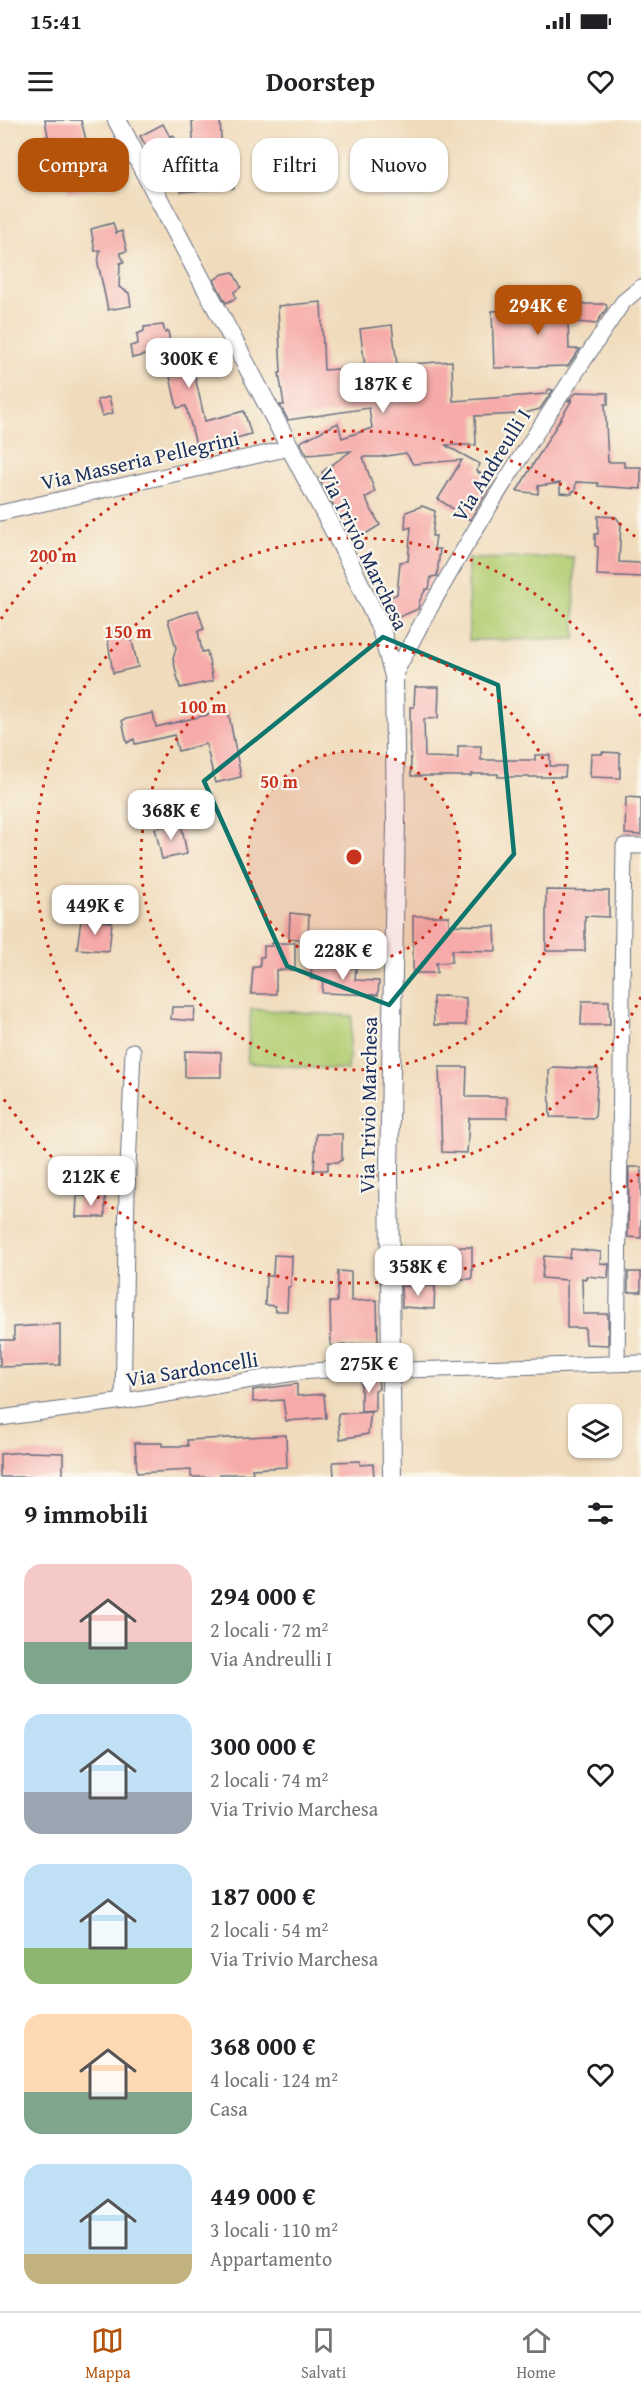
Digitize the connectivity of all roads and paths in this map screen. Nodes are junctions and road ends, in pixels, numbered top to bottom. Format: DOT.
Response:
graph roads {
  1 [pos="117,120"];
  2 [pos="641,287"];
  3 [pos="290,448"];
  4 [pos="0,513"];
  5 [pos="394,676"];
  6 [pos="641,846"];
  7 [pos="133,1051"];
  8 [pos="617,1363"];
  9 [pos="641,1363"];
  10 [pos="391,1365"];
  11 [pos="123,1401"];
  12 [pos="0,1418"];
  13 [pos="392,1477"];
  1 -- 3 [label="street, Via Trivio Marchesa"];
  2 -- 5 [label="street, Via Andreulli I"];
  3 -- 4 [label="street, Via Masseria Pellegrini"];
  3 -- 5 [label="street, Via Trivio Marchesa"];
  5 -- 10 [label="street, Via Trivio Marchesa"];
  6 -- 8 [label="street"];
  7 -- 11 [label="street"];
  8 -- 9 [label="street, Via Sardoncelli"];
  8 -- 10 [label="street, Via Sardoncelli"];
  10 -- 11 [label="street, Via Sardoncelli"];
  10 -- 13 [label="street, Via Trivio Marchesa"];
  11 -- 12 [label="street, Via Sardoncelli"];
}
